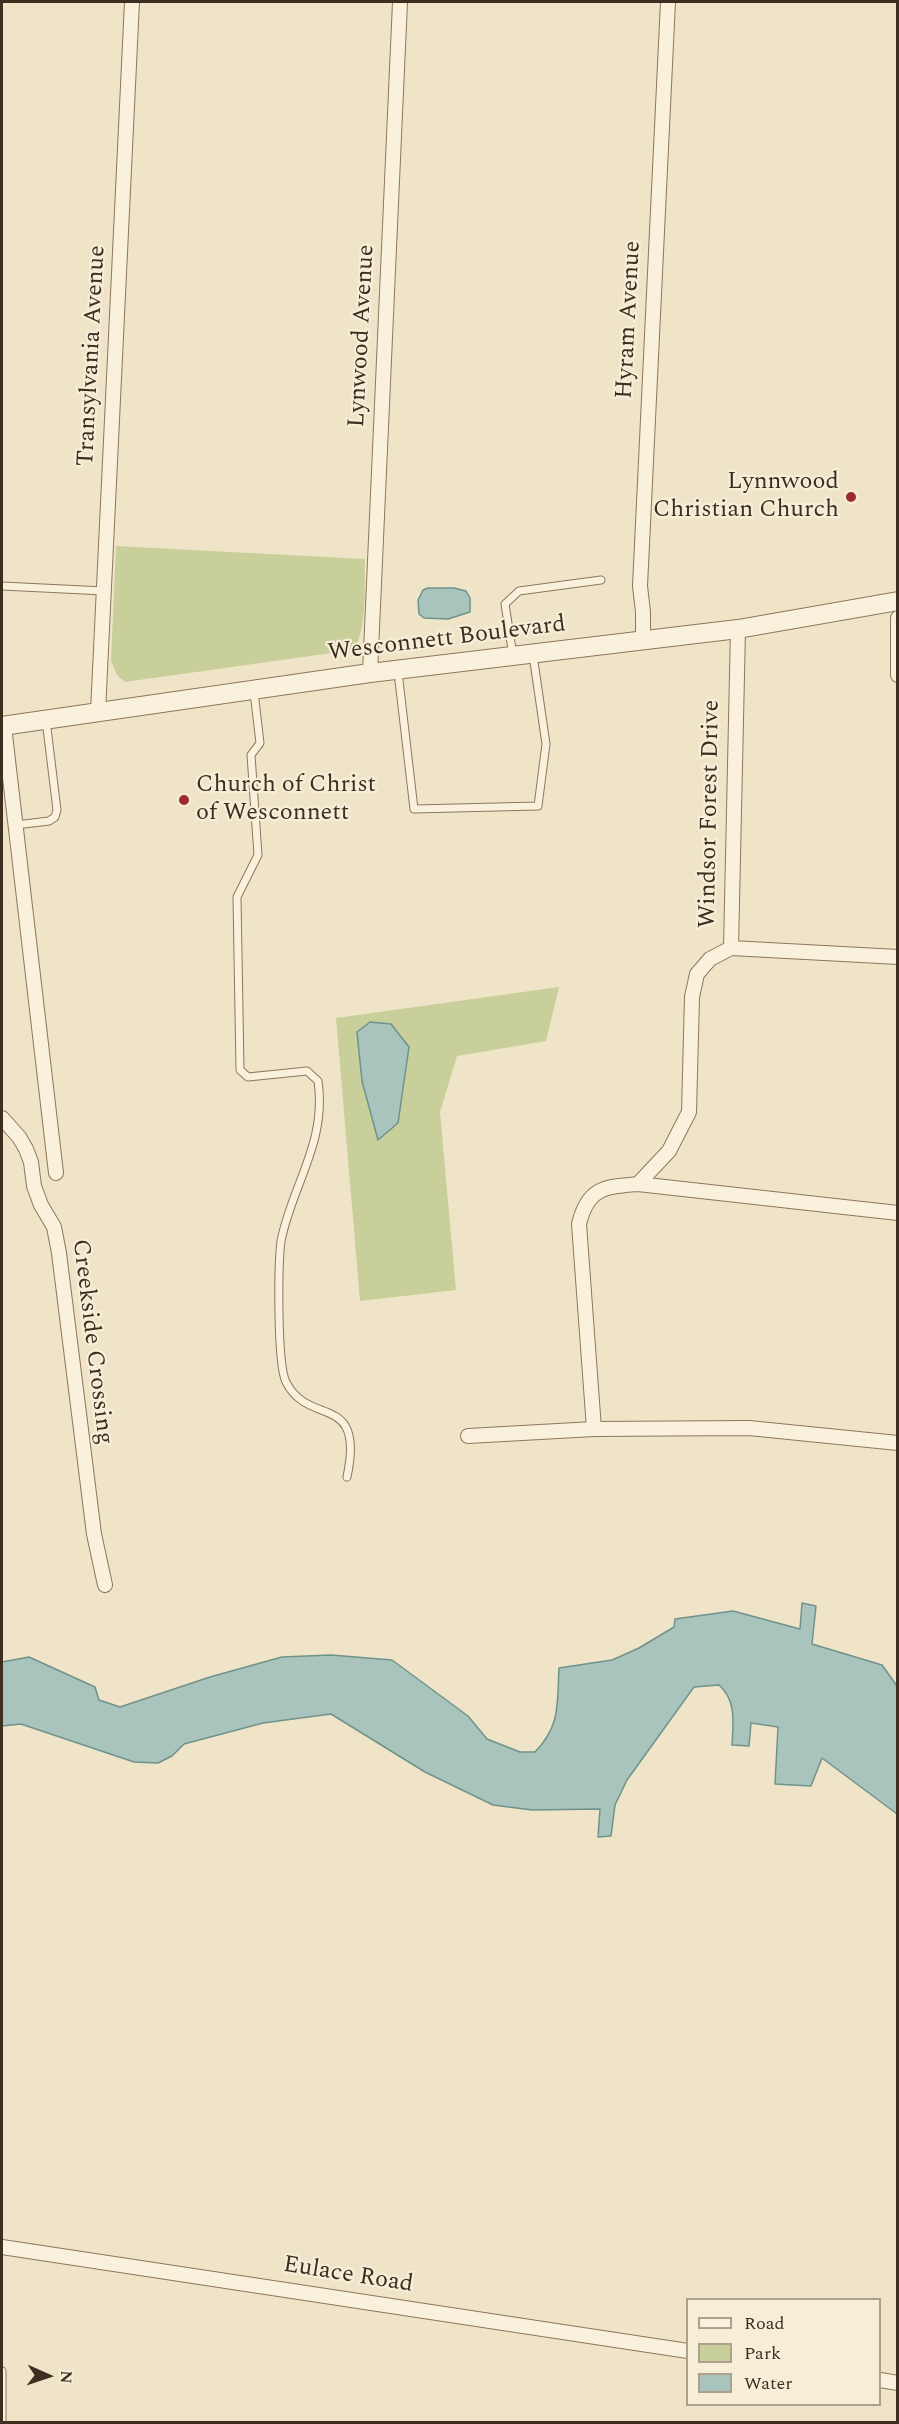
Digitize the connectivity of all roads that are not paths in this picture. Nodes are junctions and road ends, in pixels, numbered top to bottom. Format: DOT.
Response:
graph roads {
  1 [pos="132,2"];
  2 [pos="400,2"];
  3 [pos="668,2"];
  4 [pos="601,580"];
  5 [pos="2,586"];
  6 [pos="105,591"];
  7 [pos="897,601"];
  8 [pos="897,618"];
  9 [pos="738,628"];
  10 [pos="643,640"];
  11 [pos="533,653"];
  12 [pos="513,656"];
  13 [pos="398,669"];
  14 [pos="370,673"];
  15 [pos="897,675"];
  16 [pos="254,689"];
  17 [pos="98,712"];
  18 [pos="46,720"];
  19 [pos="3,726"];
  20 [pos="16,825"];
  21 [pos="731,948"];
  22 [pos="897,957"];
  23 [pos="2,1118"];
  24 [pos="56,1173"];
  25 [pos="638,1184"];
  26 [pos="897,1213"];
  27 [pos="594,1429"];
  28 [pos="468,1436"];
  29 [pos="897,1443"];
  30 [pos="347,1477"];
  31 [pos="105,1585"];
  32 [pos="2,2247"];
  33 [pos="686,2351"];
  34 [pos="2,2371"];
  35 [pos="881,2380"];
  36 [pos="897,2383"];
  37 [pos="2,2422"];
  1 -- 6 [label="street, Transylvania Avenue"];
  2 -- 14 [label="street, Lynwood Avenue"];
  3 -- 10 [label="street, Hyram Avenue"];
  4 -- 12 [label="lane"];
  5 -- 6 [label="lane"];
  6 -- 17 [label="street, Transylvania Avenue"];
  7 -- 9 [label="street, Wesconnett Boulevard"];
  8 -- 15 [label="street"];
  9 -- 10 [label="street, Wesconnett Boulevard"];
  9 -- 21 [label="street, Windsor Forest Drive"];
  10 -- 11 [label="street, Wesconnett Boulevard"];
  11 -- 12 [label="street, Wesconnett Boulevard"];
  11 -- 13 [label="lane"];
  12 -- 13 [label="street, Wesconnett Boulevard"];
  13 -- 14 [label="street, Wesconnett Boulevard"];
  14 -- 16 [label="street, Wesconnett Boulevard"];
  16 -- 17 [label="street, Wesconnett Boulevard"];
  16 -- 30 [label="lane"];
  17 -- 18 [label="street, Wesconnett Boulevard"];
  18 -- 19 [label="street, Wesconnett Boulevard"];
  18 -- 20 [label="lane"];
  19 -- 20 [label="street"];
  20 -- 24 [label="street"];
  21 -- 22 [label="street"];
  21 -- 25 [label="street, Windsor Forest Drive"];
  23 -- 31 [label="street, Creekside Crossing"];
  25 -- 26 [label="street"];
  25 -- 27 [label="street"];
  27 -- 28 [label="street"];
  27 -- 29 [label="street"];
  32 -- 33 [label="street, Eulace Road"];
  34 -- 37 [label="lane"];
  35 -- 36 [label="street"];
}
